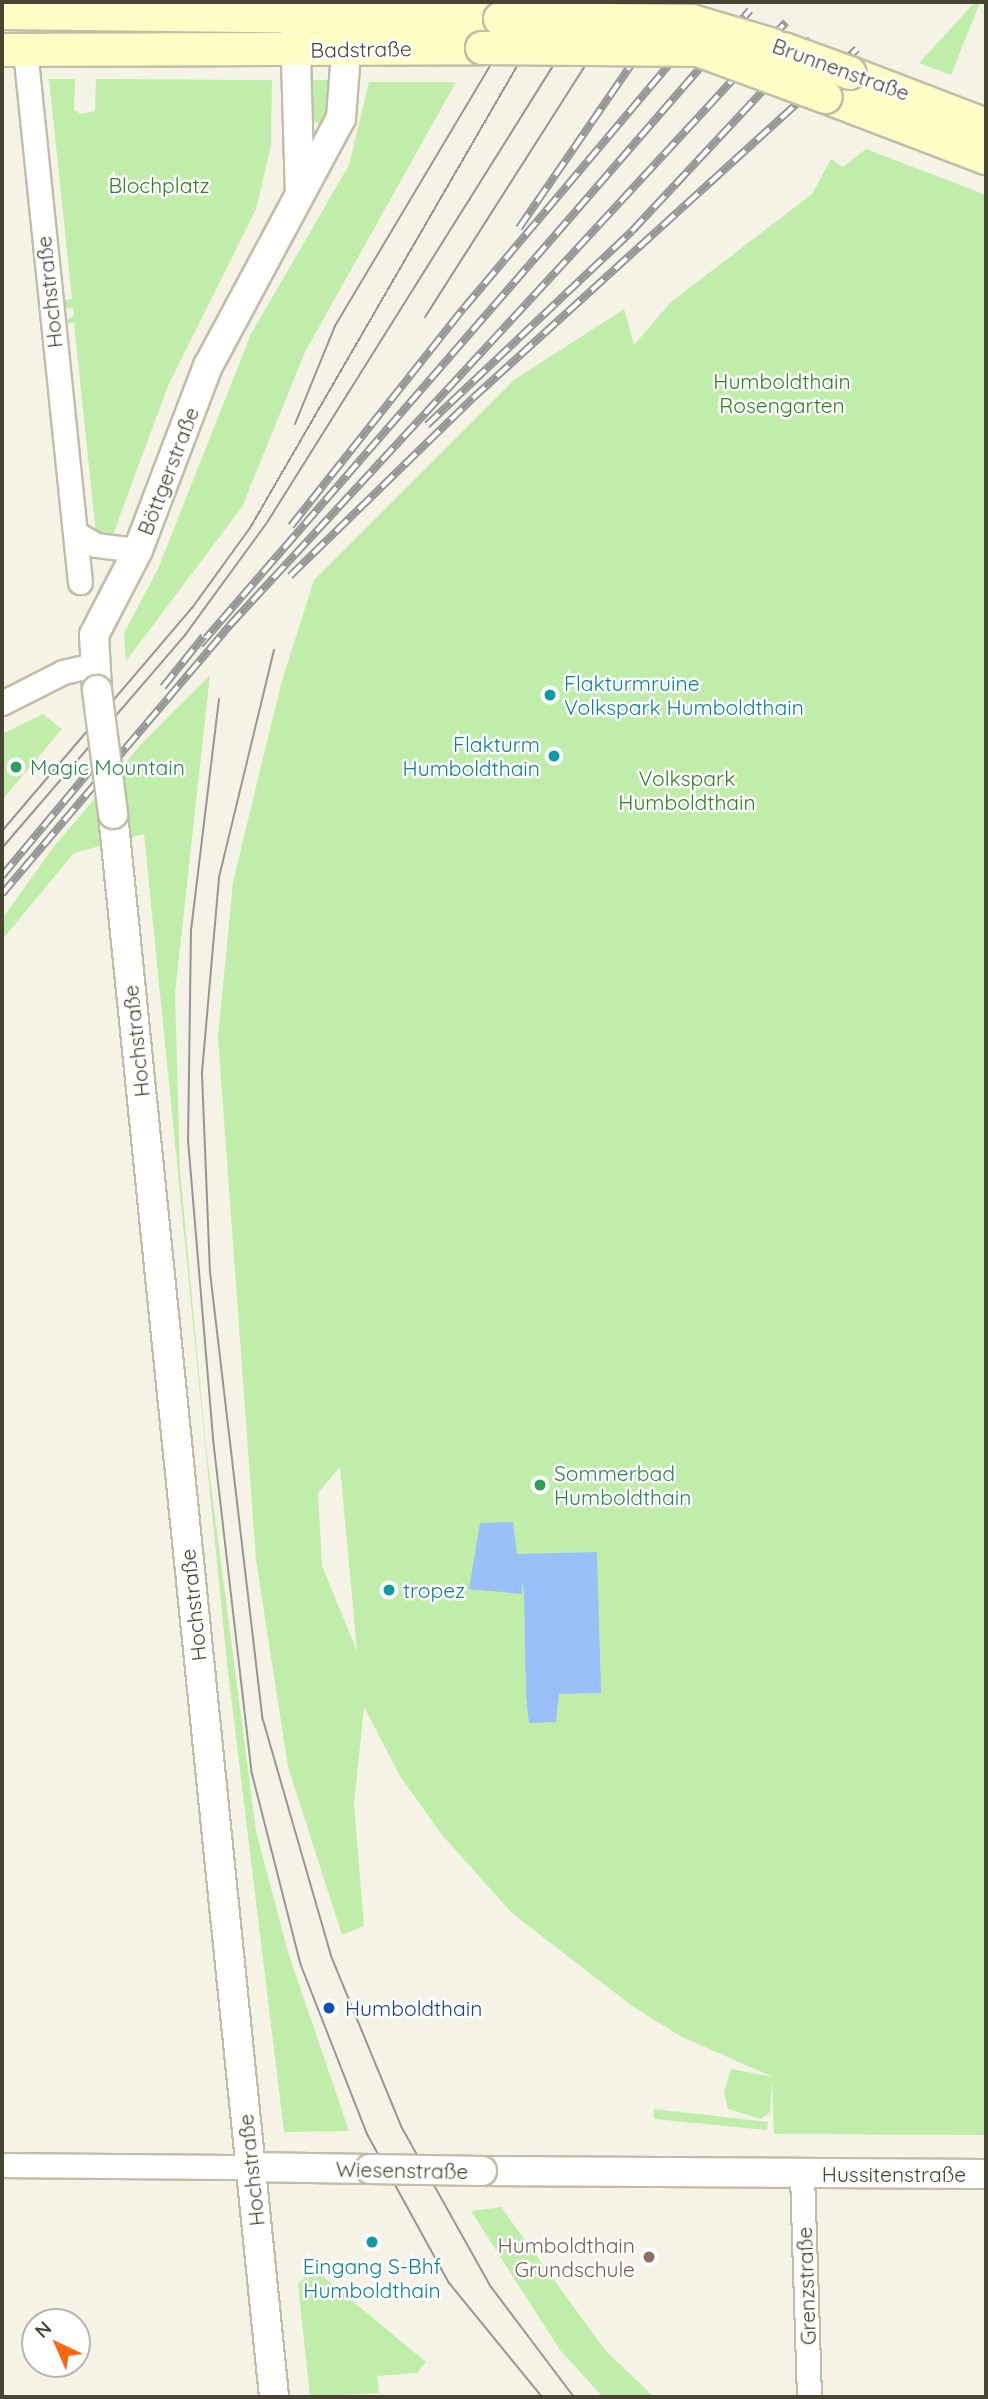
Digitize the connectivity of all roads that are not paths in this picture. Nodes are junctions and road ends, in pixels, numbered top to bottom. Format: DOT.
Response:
graph roads {
  1 [pos="295,8"];
  2 [pos="348,8"];
  3 [pos="13,13"];
  4 [pos="695,36"];
  5 [pos="13,50"];
  6 [pos="347,50"];
  7 [pos="296,51"];
  8 [pos="986,125"];
  9 [pos="986,158"];
  10 [pos="300,191"];
  11 [pos="76,533"];
  12 [pos="138,550"];
  13 [pos="80,582"];
  14 [pos="96,677"];
  15 [pos="2,703"];
  16 [pos="113,814"];
  17 [pos="2,2165"];
  18 [pos="250,2167"];
  19 [pos="802,2174"];
  20 [pos="986,2174"];
  21 [pos="274,2397"];
  22 [pos="809,2397"];
  1 -- 2 [label="main road, Badstraße"];
  1 -- 3 [label="main road, Badstraße"];
  1 -- 7 [label="street, Böttgerstraße"];
  2 -- 4 [label="main road, Badstraße, bridge"];
  2 -- 6 [label="street, Böttgerstraße"];
  3 -- 5 [label="main road, Badstraße"];
  4 -- 6 [label="main road, Badstraße, bridge"];
  4 -- 8 [label="main road, Brunnenstraße, bridge"];
  4 -- 9 [label="main road, Brunnenstraße, bridge"];
  5 -- 7 [label="main road, Badstraße"];
  5 -- 11 [label="street, Hochstraße"];
  6 -- 7 [label="main road, Badstraße"];
  6 -- 10 [label="street, Böttgerstraße"];
  7 -- 10 [label="street, Böttgerstraße"];
  10 -- 12 [label="street, Böttgerstraße"];
  11 -- 12 [label="street"];
  11 -- 13 [label="street, Hochstraße"];
  12 -- 14 [label="street, Böttgerstraße"];
  14 -- 15 [label="street"];
  14 -- 16 [label="street, Böttgerstraße, bridge"];
  16 -- 18 [label="street, Hochstraße"];
  17 -- 18 [label="street, Wiesenstraße"];
  18 -- 19 [label="street, Wiesenstraße, bridge"];
  18 -- 21 [label="street, Hochstraße"];
  19 -- 20 [label="street, Hussitenstraße"];
  19 -- 22 [label="street, Grenzstraße"];
}
